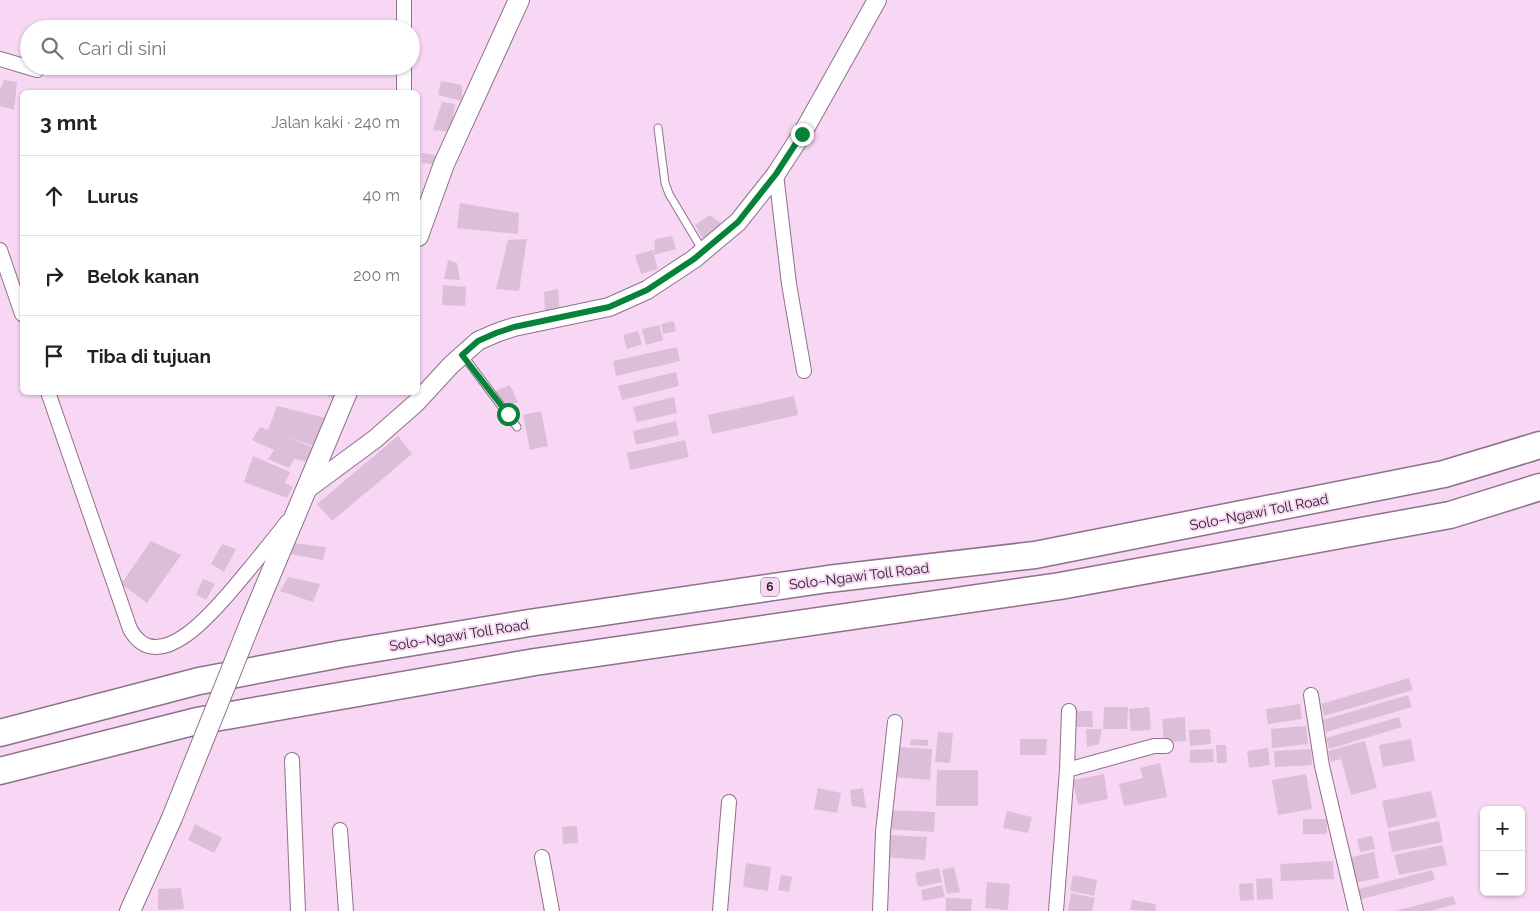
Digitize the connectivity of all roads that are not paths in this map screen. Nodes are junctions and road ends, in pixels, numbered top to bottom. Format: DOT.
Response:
graph roads {
  1 [pos="404,0"];
  2 [pos="519,0"];
  3 [pos="877,0"];
  4 [pos="404,20"];
  5 [pos="0,59"];
  6 [pos="20,65"];
  7 [pos="404,75"];
  8 [pos="404,90"];
  9 [pos="658,128"];
  10 [pos="776,174"];
  11 [pos="420,231"];
  12 [pos="0,250"];
  13 [pos="703,250"];
  14 [pos="20,308"];
  15 [pos="462,355"];
  16 [pos="804,371"];
  17 [pos="49,395"];
  18 [pos="346,395"];
  19 [pos="517,427"];
  20 [pos="1540,445"];
  21 [pos="1540,487"];
  22 [pos="306,490"];
  23 [pos="296,512"];
  24 [pos="1311,695"];
  25 [pos="1070,712"];
  26 [pos="895,722"];
  27 [pos="0,733"];
  28 [pos="1166,746"];
  29 [pos="292,760"];
  30 [pos="1067,770"];
  31 [pos="0,771"];
  32 [pos="729,802"];
  33 [pos="340,830"];
  34 [pos="542,857"];
  35 [pos="130,911"];
  36 [pos="298,911"];
  37 [pos="346,911"];
  38 [pos="552,911"];
  39 [pos="720,911"];
  40 [pos="880,911"];
  41 [pos="1056,911"];
  42 [pos="1356,911"];
  1 -- 4 [label="street"];
  2 -- 11 [label="main road"];
  3 -- 10 [label="street"];
  5 -- 6 [label="street"];
  7 -- 8 [label="street"];
  9 -- 13 [label="lane"];
  10 -- 13 [label="street"];
  10 -- 16 [label="street"];
  12 -- 14 [label="street"];
  13 -- 15 [label="street"];
  15 -- 19 [label="lane"];
  15 -- 22 [label="street"];
  17 -- 23 [label="street"];
  18 -- 22 [label="main road"];
  20 -- 27 [label="highway, Solo–Ngawi Toll Road / 6"];
  21 -- 31 [label="highway"];
  22 -- 23 [label="main road"];
  23 -- 35 [label="main road, bridge"];
  24 -- 42 [label="street"];
  25 -- 30 [label="street"];
  26 -- 40 [label="street"];
  28 -- 30 [label="street"];
  29 -- 36 [label="street"];
  30 -- 41 [label="street"];
  32 -- 39 [label="street"];
  33 -- 37 [label="street"];
  34 -- 38 [label="street"];
}
